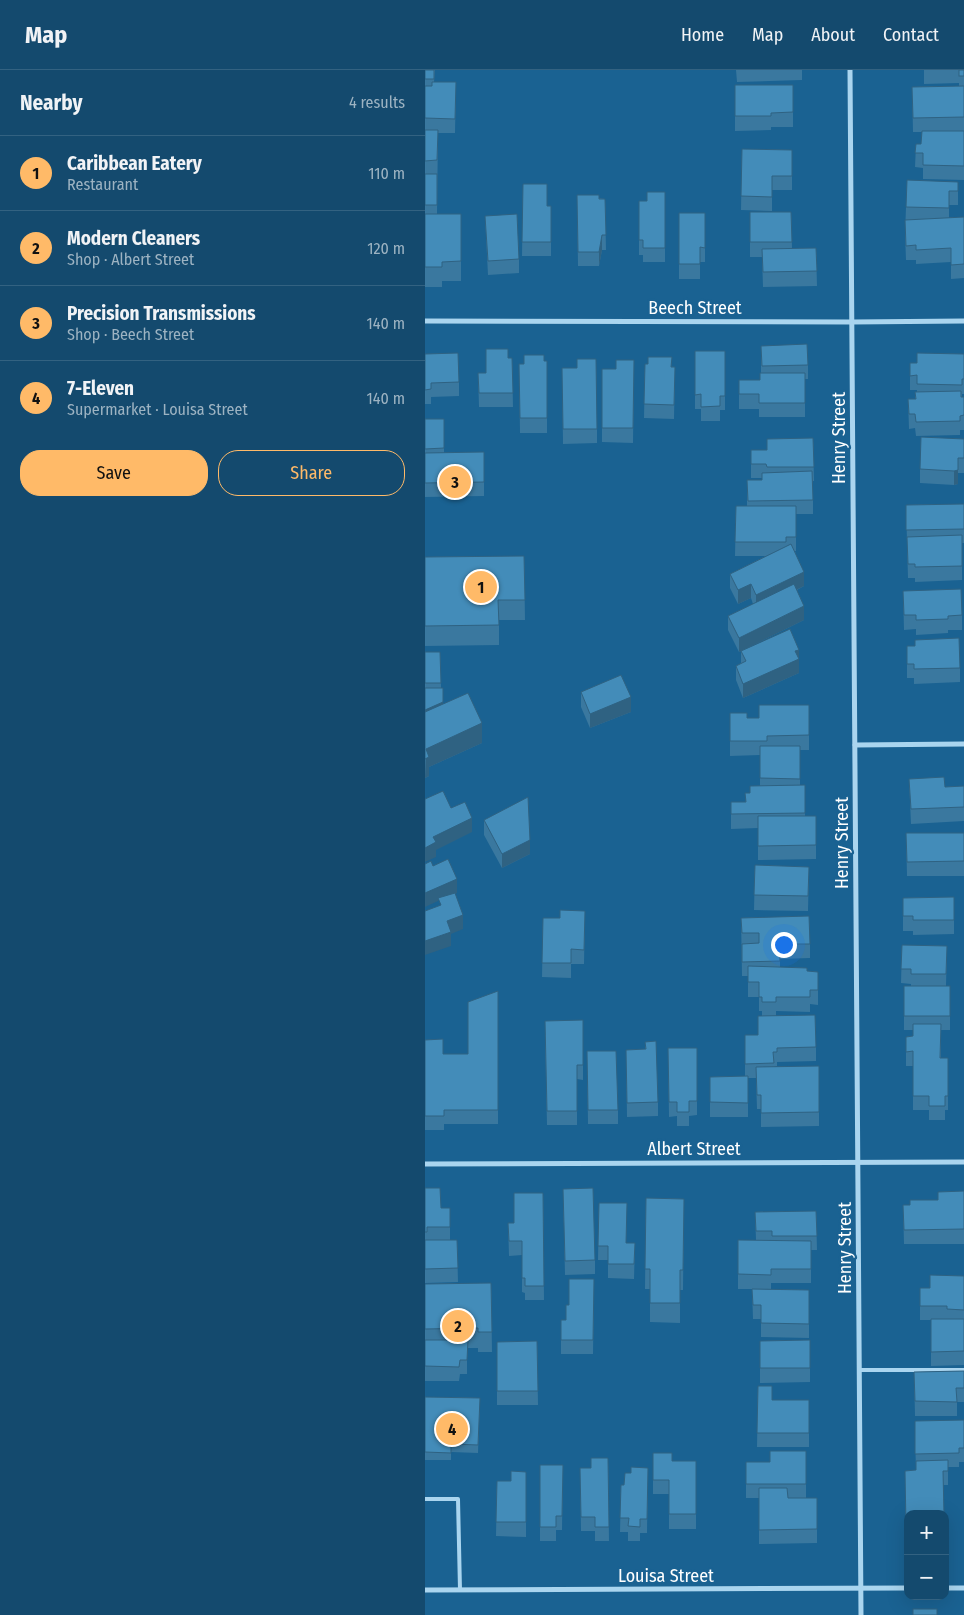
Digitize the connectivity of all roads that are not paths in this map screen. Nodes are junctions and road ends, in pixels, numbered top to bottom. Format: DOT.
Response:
graph roads {
  1 [pos="850,70"];
  2 [pos="425,321"];
  3 [pos="964,321"];
  4 [pos="852,322"];
  5 [pos="964,744"];
  6 [pos="855,745"];
  7 [pos="858,1162"];
  8 [pos="964,1162"];
  9 [pos="425,1164"];
  10 [pos="859,1370"];
  11 [pos="964,1370"];
  12 [pos="425,1499"];
  13 [pos="904,1588"];
  14 [pos="949,1588"];
  15 [pos="964,1588"];
  16 [pos="861,1589"];
  17 [pos="425,1590"];
  18 [pos="460,1590"];
  19 [pos="861,1615"];
  1 -- 4 [label="street, Henry Street"];
  2 -- 4 [label="street, Beech Street"];
  3 -- 4 [label="street, Beech Street"];
  4 -- 6 [label="street, Henry Street"];
  5 -- 6 [label="street"];
  6 -- 7 [label="street, Henry Street"];
  7 -- 8 [label="street, Albert Street"];
  7 -- 9 [label="street, Albert Street"];
  7 -- 10 [label="street, Henry Street"];
  10 -- 11 [label="lane"];
  10 -- 16 [label="street, Henry Street"];
  12 -- 18 [label="lane"];
  13 -- 16 [label="street, Louisa Street"];
  14 -- 15 [label="street"];
  16 -- 18 [label="street, Louisa Street"];
  16 -- 19 [label="street, Henry Street"];
  17 -- 18 [label="street, Louisa Street"];
}
